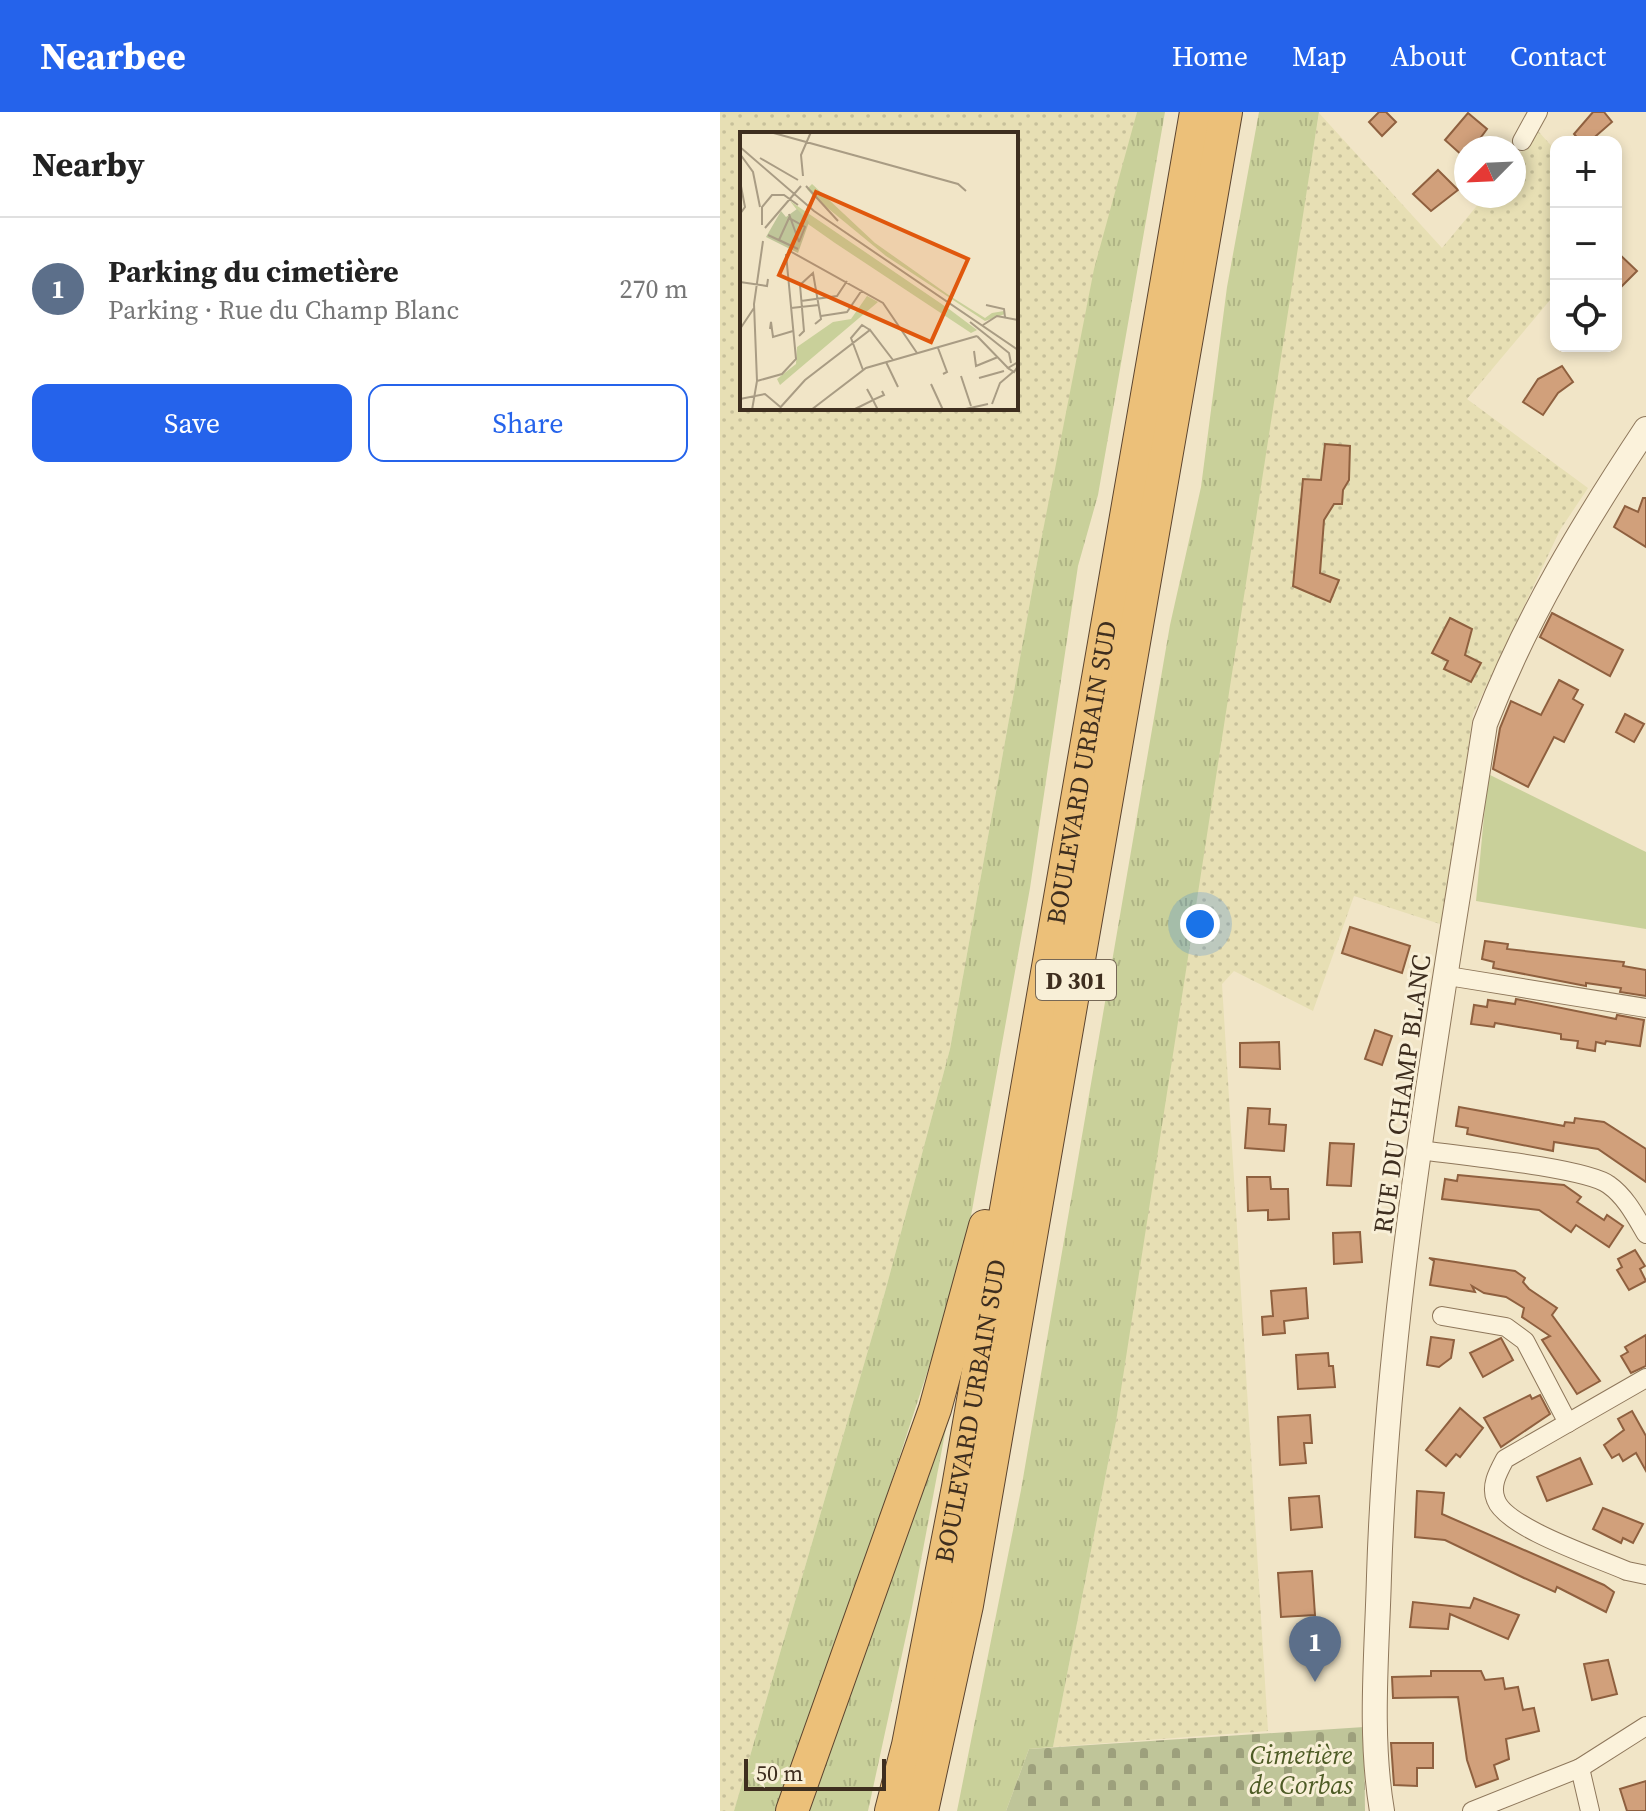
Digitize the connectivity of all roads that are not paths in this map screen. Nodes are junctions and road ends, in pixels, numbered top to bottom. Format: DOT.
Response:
graph roads {
  1 [pos="1196,112"];
  2 [pos="1226,112"];
  3 [pos="1538,112"];
  4 [pos="1525,136"];
  5 [pos="1646,429"];
  6 [pos="1448,976"];
  7 [pos="1646,1008"];
  8 [pos="1420,1150"];
  9 [pos="1014,1167"];
  10 [pos="1646,1234"];
  11 [pos="1442,1316"];
  12 [pos="1646,1378"];
  13 [pos="1568,1423"];
  14 [pos="1646,1575"];
  15 [pos="1646,1726"];
  16 [pos="939,1742"];
  17 [pos="1580,1768"];
  18 [pos="792,1811"];
  19 [pos="891,1811"];
  20 [pos="922,1811"];
  21 [pos="941,1811"];
  22 [pos="1382,1811"];
  23 [pos="1472,1811"];
  24 [pos="1590,1811"];
  1 -- 9 [label="highway, BOULEVARD URBAIN SUD / D 301"];
  2 -- 16 [label="highway, BOULEVARD URBAIN SUD / D 301"];
  3 -- 4 [label="street"];
  5 -- 6 [label="street, RUE DU CHAMP BLANC"];
  6 -- 7 [label="street"];
  6 -- 8 [label="street, RUE DU CHAMP BLANC"];
  8 -- 10 [label="street"];
  8 -- 22 [label="street, RUE DU CHAMP BLANC"];
  9 -- 18 [label="highway"];
  9 -- 19 [label="highway, BOULEVARD URBAIN SUD / D 301"];
  11 -- 13 [label="street"];
  12 -- 13 [label="street"];
  13 -- 14 [label="street"];
  15 -- 17 [label="street"];
  16 -- 20 [label="highway, BOULEVARD URBAIN SUD / D 301"];
  16 -- 21 [label="highway"];
  17 -- 23 [label="street"];
  17 -- 24 [label="street"];
}
